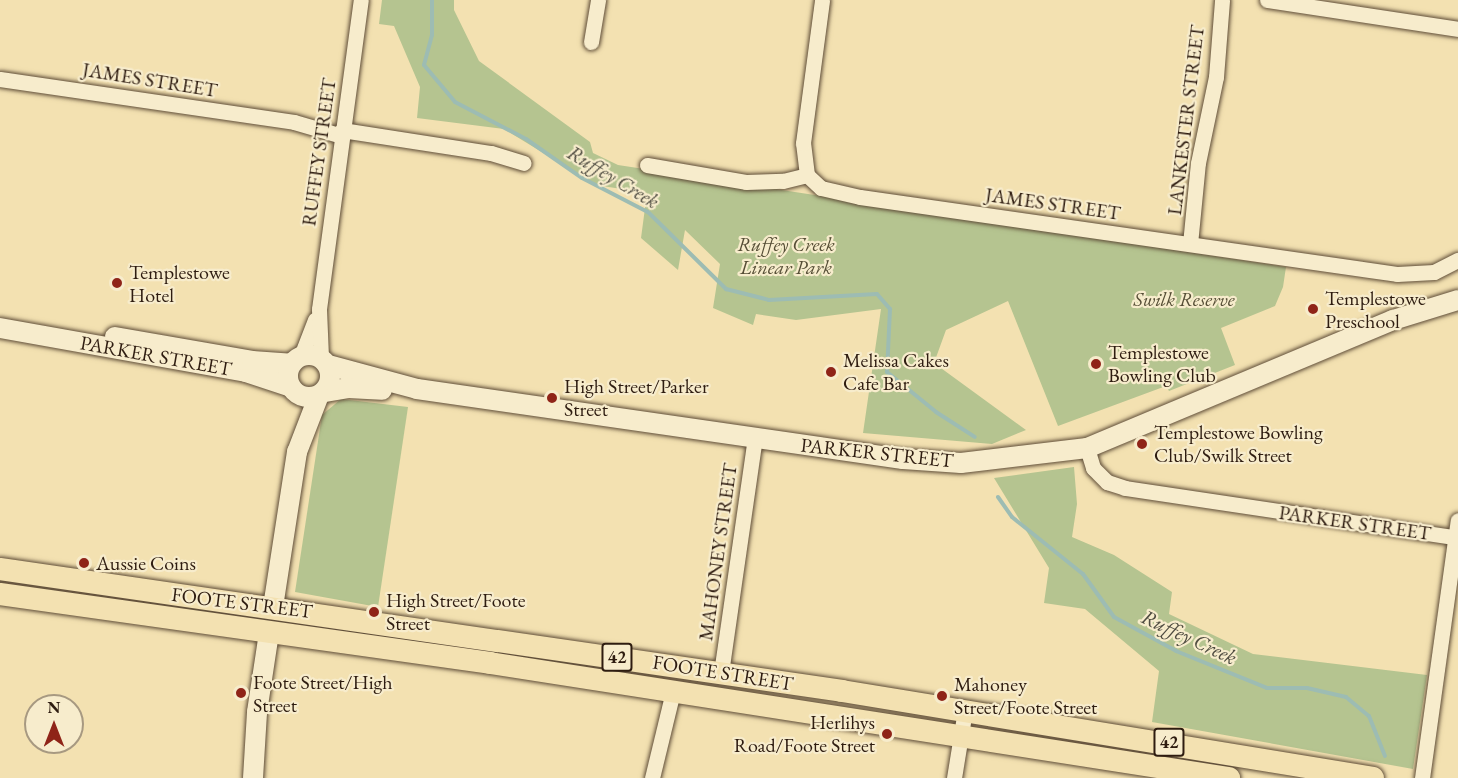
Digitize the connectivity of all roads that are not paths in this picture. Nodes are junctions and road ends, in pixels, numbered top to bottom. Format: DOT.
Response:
graph roads {
  1 [pos="361,0"];
  2 [pos="598,0"];
  3 [pos="822,0"];
  4 [pos="1222,0"];
  5 [pos="1267,0"];
  6 [pos="1458,29"];
  7 [pos="591,42"];
  8 [pos="0,79"];
  9 [pos="342,130"];
  10 [pos="524,163"];
  11 [pos="647,165"];
  12 [pos="807,175"];
  13 [pos="1190,244"];
  14 [pos="1458,260"];
  15 [pos="1458,300"];
  16 [pos="10,329"];
  17 [pos="310,361"];
  18 [pos="292,389"];
  19 [pos="417,389"];
  20 [pos="322,393"];
  21 [pos="755,438"];
  22 [pos="1088,448"];
  23 [pos="297,452"];
  24 [pos="1458,520"];
  25 [pos="1457,538"];
  26 [pos="0,569"];
  27 [pos="0,594"];
  28 [pos="273,607"];
  29 [pos="269,633"];
  30 [pos="722,673"];
  31 [pos="673,691"];
  32 [pos="965,710"];
  33 [pos="960,735"];
  34 [pos="253,778"];
  35 [pos="652,778"];
  36 [pos="954,778"];
  37 [pos="1229,778"];
  38 [pos="1373,778"];
  39 [pos="1422,778"];
  1 -- 9 [label="street, RUFFEY STREET"];
  2 -- 7 [label="street"];
  3 -- 12 [label="street"];
  4 -- 13 [label="street, LANKESTER STREET"];
  5 -- 6 [label="street"];
  8 -- 9 [label="street, JAMES STREET"];
  9 -- 10 [label="street, JAMES STREET"];
  9 -- 17 [label="street, RUFFEY STREET"];
  11 -- 12 [label="street"];
  12 -- 13 [label="street, JAMES STREET"];
  13 -- 14 [label="street, JAMES STREET"];
  15 -- 22 [label="main road"];
  16 -- 17 [label="main road, PARKER STREET"];
  16 -- 18 [label="main road, PARKER STREET"];
  17 -- 18 [label="main road"];
  17 -- 19 [label="main road, PARKER STREET"];
  17 -- 20 [label="main road"];
  18 -- 20 [label="main road"];
  18 -- 23 [label="main road"];
  19 -- 20 [label="main road, PARKER STREET"];
  19 -- 21 [label="main road, PARKER STREET"];
  20 -- 23 [label="main road"];
  21 -- 22 [label="main road, PARKER STREET"];
  21 -- 30 [label="street, MAHONEY STREET"];
  22 -- 25 [label="street, PARKER STREET"];
  23 -- 28 [label="main road"];
  24 -- 25 [label="street"];
  25 -- 39 [label="street"];
  26 -- 28 [label="main road, FOOTE STREET / 42"];
  27 -- 29 [label="main road, FOOTE STREET / 42"];
  28 -- 29 [label="main road"];
  28 -- 30 [label="main road, FOOTE STREET / 42"];
  29 -- 31 [label="main road, FOOTE STREET / 42"];
  29 -- 34 [label="main road"];
  30 -- 32 [label="main road, FOOTE STREET / 42"];
  31 -- 33 [label="main road, FOOTE STREET / 42"];
  31 -- 35 [label="street"];
  32 -- 33 [label="street"];
  32 -- 38 [label="main road, FOOTE STREET / 42"];
  33 -- 36 [label="street"];
  33 -- 37 [label="main road, FOOTE STREET / 42"];
}
